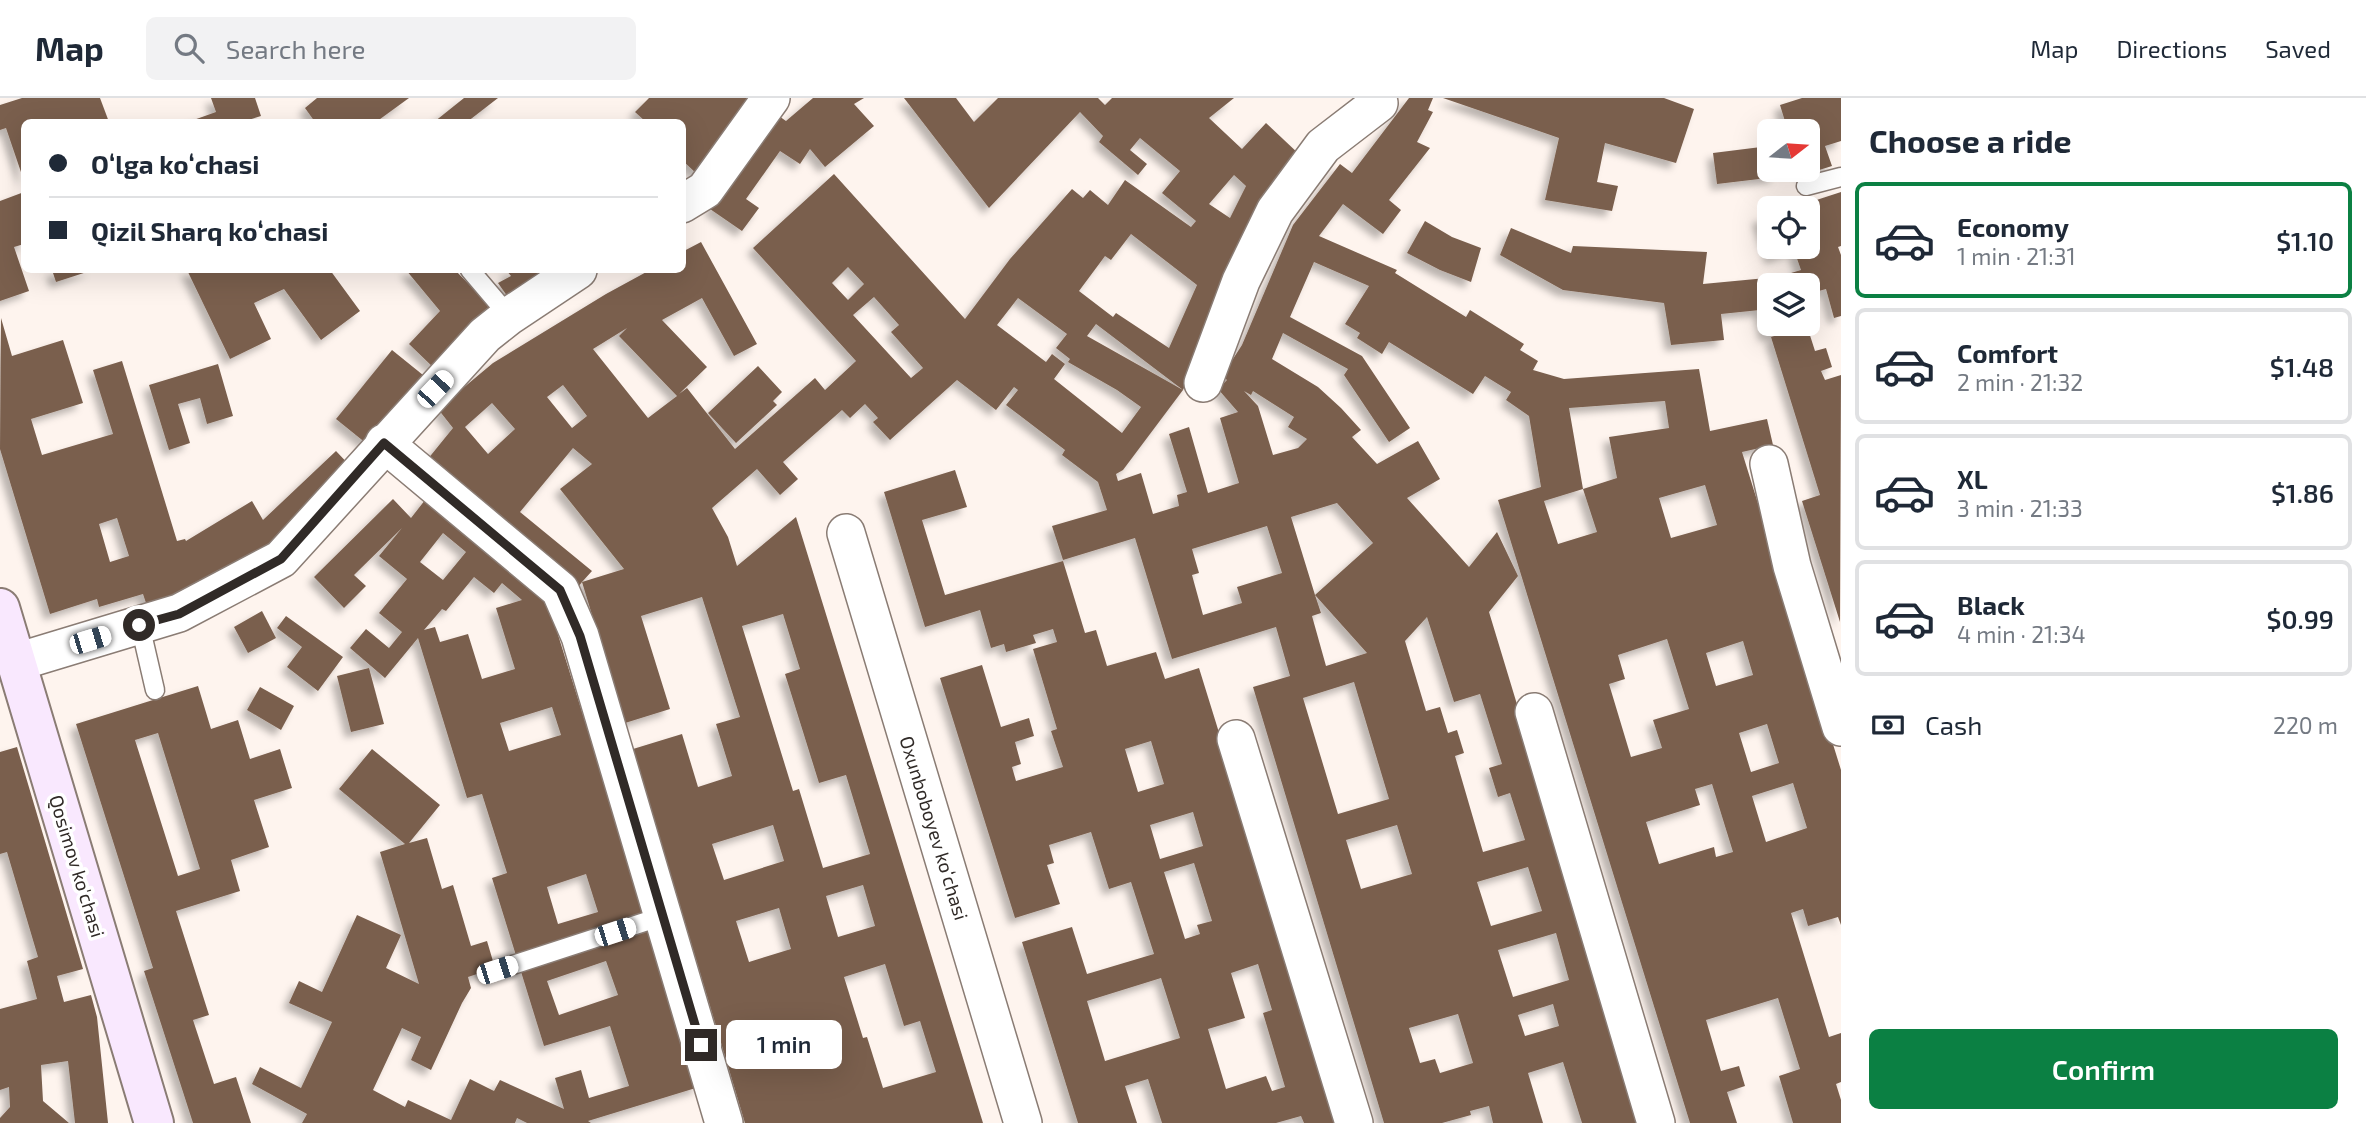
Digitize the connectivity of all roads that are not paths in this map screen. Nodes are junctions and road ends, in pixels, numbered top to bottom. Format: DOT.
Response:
graph roads {
  1 [pos="771,98"];
  2 [pos="1378,100"];
  3 [pos="1841,177"];
  4 [pos="1807,186"];
  5 [pos="686,202"];
  6 [pos="473,273"];
  7 [pos="565,273"];
  8 [pos="509,316"];
  9 [pos="1203,383"];
  10 [pos="384,443"];
  11 [pos="1769,464"];
  12 [pos="846,533"];
  13 [pos="0,608"];
  14 [pos="139,625"];
  15 [pos="13,680"];
  16 [pos="155,690"];
  17 [pos="1534,712"];
  18 [pos="1841,727"];
  19 [pos="1236,739"];
  20 [pos="663,916"];
  21 [pos="497,970"];
  22 [pos="150,1121"];
  23 [pos="724,1123"];
  24 [pos="1023,1123"];
  25 [pos="1354,1123"];
  26 [pos="1656,1123"];
  1 -- 5 [label="street"];
  2 -- 9 [label="street"];
  3 -- 4 [label="lane"];
  6 -- 8 [label="lane"];
  7 -- 8 [label="street"];
  8 -- 10 [label="street"];
  10 -- 14 [label="street"];
  10 -- 20 [label="street"];
  11 -- 18 [label="street"];
  12 -- 24 [label="street, Oxunboboyev koʻchasi"];
  13 -- 15 [label="street, Qosimov ko'chasi"];
  14 -- 15 [label="street"];
  14 -- 16 [label="lane"];
  15 -- 22 [label="street, Qosimov ko'chasi"];
  17 -- 26 [label="street"];
  19 -- 25 [label="street"];
  20 -- 21 [label="lane"];
  20 -- 23 [label="street"];
}
